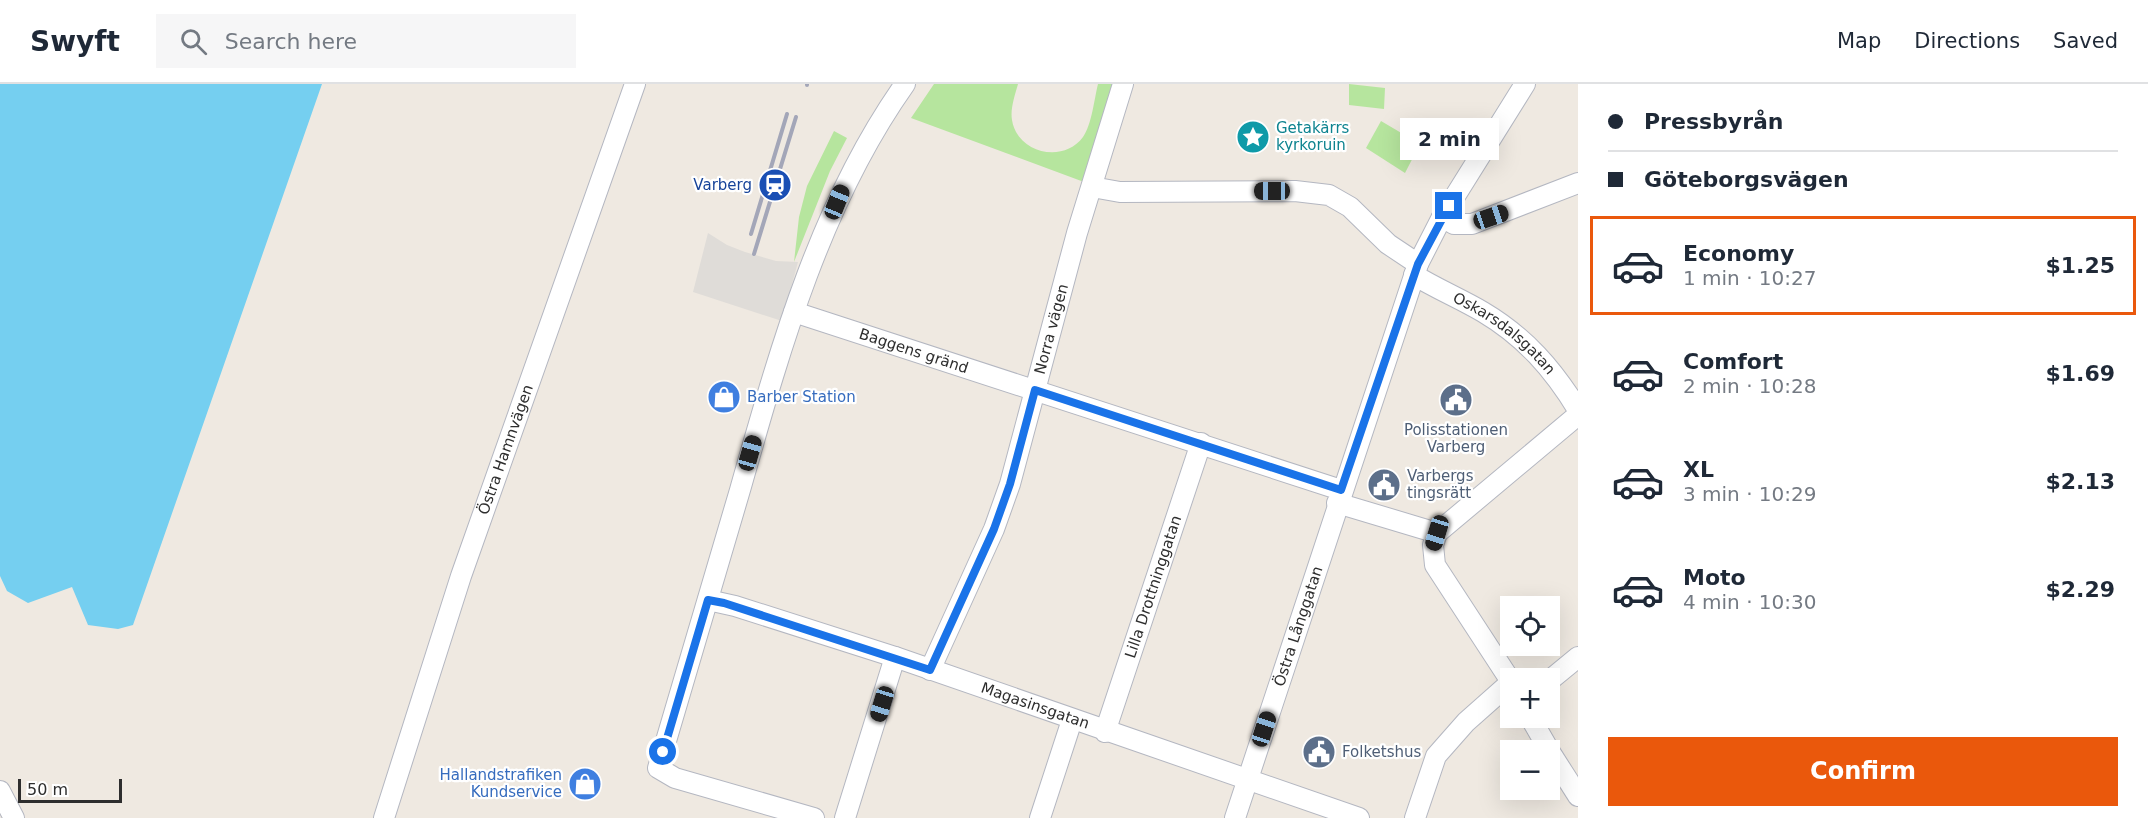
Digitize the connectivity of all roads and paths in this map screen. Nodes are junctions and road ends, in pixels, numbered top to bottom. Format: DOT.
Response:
graph roads {
  1 [pos="635,84"];
  2 [pos="905,84"];
  3 [pos="1123,84"];
  4 [pos="1525,84"];
  5 [pos="1576,187"];
  6 [pos="1092,188"];
  7 [pos="1442,217"];
  8 [pos="1416,270"];
  9 [pos="794,312"];
  10 [pos="1035,390"];
  11 [pos="1578,410"];
  12 [pos="1578,415"];
  13 [pos="1202,443"];
  14 [pos="1339,496"];
  15 [pos="1437,533"];
  16 [pos="708,600"];
  17 [pos="895,657"];
  18 [pos="1578,657"];
  19 [pos="1501,668"];
  20 [pos="930,670"];
  21 [pos="1560,672"];
  22 [pos="1500,690"];
  23 [pos="1072,720"];
  24 [pos="1105,732"];
  25 [pos="1560,768"];
  26 [pos="1247,780"];
  27 [pos="0,792"];
  28 [pos="1578,796"];
  29 [pos="14,818"];
  30 [pos="384,818"];
  31 [pos="814,818"];
  32 [pos="845,818"];
  33 [pos="1040,818"];
  34 [pos="1235,818"];
  35 [pos="1359,818"];
  36 [pos="1415,818"];
  1 -- 30 [label="street, Östra Hamnvägen"];
  2 -- 9 [label="street"];
  3 -- 6 [label="street, Norra vägen"];
  4 -- 7 [label="street, Östra Långgatan"];
  5 -- 7 [label="street"];
  6 -- 8 [label="street, Oskarsdalsgatan"];
  6 -- 10 [label="street, Norra vägen"];
  7 -- 8 [label="street, Östra Långgatan"];
  8 -- 11 [label="street, Oskarsdalsgatan"];
  8 -- 14 [label="street, Östra Långgatan"];
  9 -- 10 [label="street, Baggens gränd"];
  9 -- 16 [label="street"];
  10 -- 13 [label="street, Baggens gränd"];
  10 -- 20 [label="street, Norra vägen"];
  12 -- 15 [label="street"];
  13 -- 14 [label="street, Baggens gränd"];
  13 -- 24 [label="street, Lilla Drottninggatan"];
  14 -- 15 [label="street, Baggens gränd"];
  14 -- 26 [label="street, Östra Långgatan"];
  15 -- 19 [label="street"];
  16 -- 17 [label="street, Magasinsgatan"];
  16 -- 31 [label="street"];
  17 -- 20 [label="street, Magasinsgatan"];
  17 -- 32 [label="street"];
  18 -- 21 [label="street"];
  20 -- 23 [label="street, Magasinsgatan"];
  22 -- 36 [label="street"];
  23 -- 24 [label="street, Magasinsgatan"];
  23 -- 33 [label="street"];
  24 -- 26 [label="street, Magasinsgatan"];
  25 -- 28 [label="street"];
  26 -- 34 [label="street, Östra Långgatan"];
  26 -- 35 [label="street, Magasinsgatan"];
  27 -- 29 [label="street"];
}
